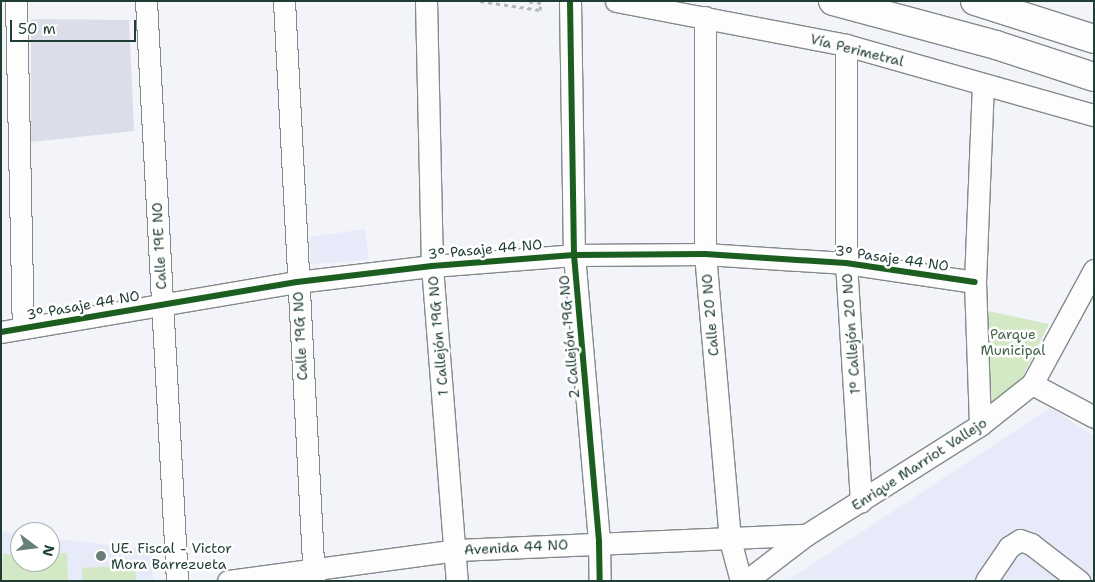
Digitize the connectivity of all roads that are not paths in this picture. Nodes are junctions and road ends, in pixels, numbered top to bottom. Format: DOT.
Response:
graph roads {
  1 [pos="16,1"];
  2 [pos="146,1"];
  3 [pos="284,1"];
  4 [pos="426,1"];
  5 [pos="570,1"];
  6 [pos="616,1"];
  7 [pos="833,1"];
  8 [pos="975,1"];
  9 [pos="705,17"];
  10 [pos="1094,39"];
  11 [pos="846,45"];
  12 [pos="1094,77"];
  13 [pos="983,84"];
  14 [pos="1094,115"];
  15 [pos="705,254"];
  16 [pos="574,255"];
  17 [pos="846,263"];
  18 [pos="432,266"];
  19 [pos="1094,270"];
  20 [pos="297,282"];
  21 [pos="975,282"];
  22 [pos="162,303"];
  23 [pos="24,328"];
  24 [pos="1,332"];
  25 [pos="1032,384"];
  26 [pos="1094,417"];
  27 [pos="980,425"];
  28 [pos="861,502"];
  29 [pos="806,535"];
  30 [pos="730,540"];
  31 [pos="599,542"];
  32 [pos="457,550"];
  33 [pos="313,575"];
  34 [pos="177,581"];
  35 [pos="228,581"];
  36 [pos="457,581"];
  37 [pos="600,581"];
  38 [pos="741,581"];
  39 [pos="746,581"];
  40 [pos="986,581"];
  41 [pos="1079,581"];
  1 -- 23 [label="street"];
  2 -- 22 [label="street, Calle 19E NO"];
  3 -- 20 [label="street, Calle 19G NO"];
  4 -- 18 [label="street, 1 Callejón 19G NO"];
  5 -- 16 [label="street, 2 Callejón 19G NO"];
  6 -- 9 [label="street, Vía Perimetral"];
  7 -- 12 [label="highway"];
  8 -- 10 [label="highway"];
  9 -- 11 [label="street, Vía Perimetral"];
  9 -- 15 [label="street, Calle 20 NO"];
  11 -- 13 [label="street, Vía Perimetral"];
  11 -- 17 [label="street, 1º Callejón 20 NO"];
  13 -- 14 [label="street, Vía Perimetral"];
  13 -- 21 [label="street"];
  15 -- 16 [label="street, 3º Pasaje 44 NO"];
  15 -- 17 [label="street, 3º Pasaje 44 NO"];
  15 -- 30 [label="street, Calle 20 NO"];
  16 -- 18 [label="street, 3º Pasaje 44 NO"];
  16 -- 31 [label="street, 2 Callejón 19G NO"];
  17 -- 21 [label="street, 3º Pasaje 44 NO"];
  17 -- 28 [label="street, 1º Callejón 20 NO"];
  18 -- 20 [label="street, 3º Pasaje 44 NO"];
  18 -- 32 [label="street, 1 Callejón 19G NO"];
  19 -- 25 [label="street"];
  20 -- 22 [label="street, 3º Pasaje 44 NO"];
  20 -- 33 [label="street, Calle 19G NO"];
  21 -- 27 [label="street"];
  22 -- 23 [label="street, 3º Pasaje 44 NO"];
  22 -- 34 [label="street, Calle 19E NO"];
  23 -- 24 [label="street, 3º Pasaje 44 NO"];
  25 -- 26 [label="street"];
  25 -- 27 [label="street, Enrique Marriot Vallejo"];
  27 -- 28 [label="street, Enrique Marriot Vallejo"];
  28 -- 29 [label="street, Enrique Marriot Vallejo"];
  29 -- 30 [label="street, Avenida 44 NO"];
  29 -- 39 [label="street, Enrique Marriot Vallejo"];
  30 -- 31 [label="street, Avenida 44 NO"];
  30 -- 38 [label="street, Calle 20 NO"];
  31 -- 32 [label="street, Avenida 44 NO"];
  31 -- 37 [label="street, 2 Callejón 19G NO"];
  32 -- 33 [label="street, Avenida 44 NO"];
  32 -- 36 [label="street, 1 Callejón 19G NO"];
  33 -- 35 [label="street, Avenida 44 NO"];
  40 -- 41 [label="street"];
}
